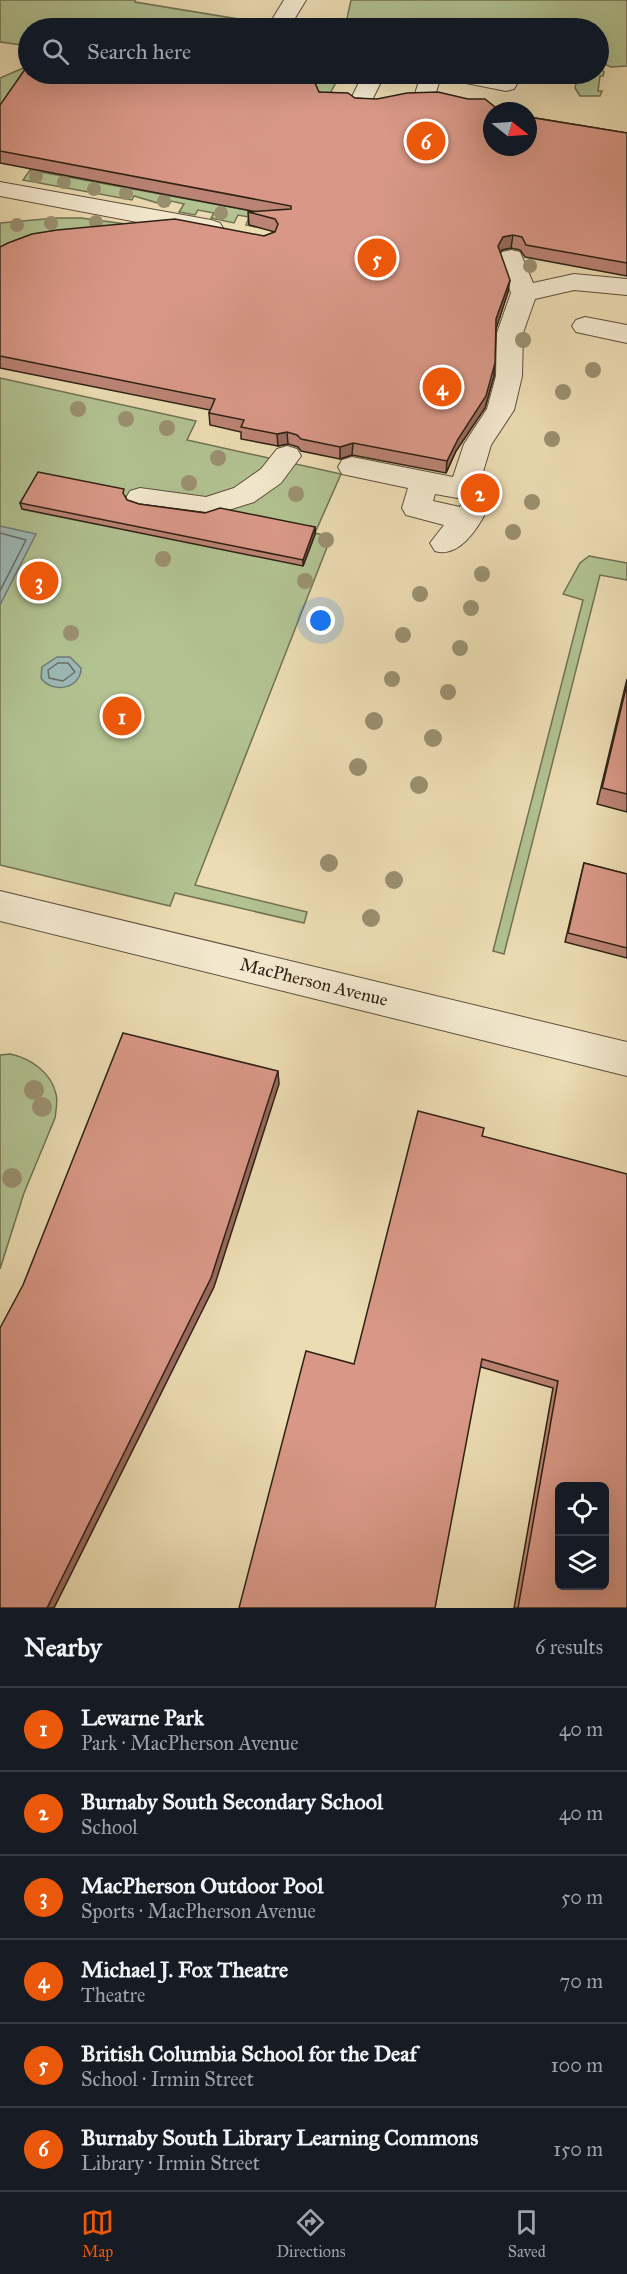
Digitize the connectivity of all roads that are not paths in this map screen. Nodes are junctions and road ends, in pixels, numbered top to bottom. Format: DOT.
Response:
graph roads {
  1 [pos="391,84"];
  2 [pos="506,84"];
  3 [pos="407,90"];
  4 [pos="0,189"];
  5 [pos="230,232"];
  6 [pos="504,267"];
  7 [pos="627,286"];
  8 [pos="514,306"];
  9 [pos="552,308"];
  10 [pos="585,326"];
  11 [pos="627,334"];
  12 [pos="287,456"];
  13 [pos="351,467"];
  14 [pos="432,479"];
  15 [pos="463,489"];
  16 [pos="140,498"];
  17 [pos="467,519"];
  18 [pos="445,543"];
  19 [pos="0,906"];
  20 [pos="627,1059"];
  1 -- 3 [label="street"];
  2 -- 3 [label="street"];
  4 -- 5 [label="street"];
  6 -- 8 [label="street"];
  7 -- 8 [label="street"];
  8 -- 9 [label="street"];
  8 -- 15 [label="street"];
  10 -- 11 [label="street"];
  12 -- 16 [label="street"];
  13 -- 14 [label="street"];
  14 -- 15 [label="street"];
  14 -- 17 [label="street"];
  15 -- 17 [label="street"];
  17 -- 18 [label="street"];
  19 -- 20 [label="street, MacPherson Avenue"];
}
